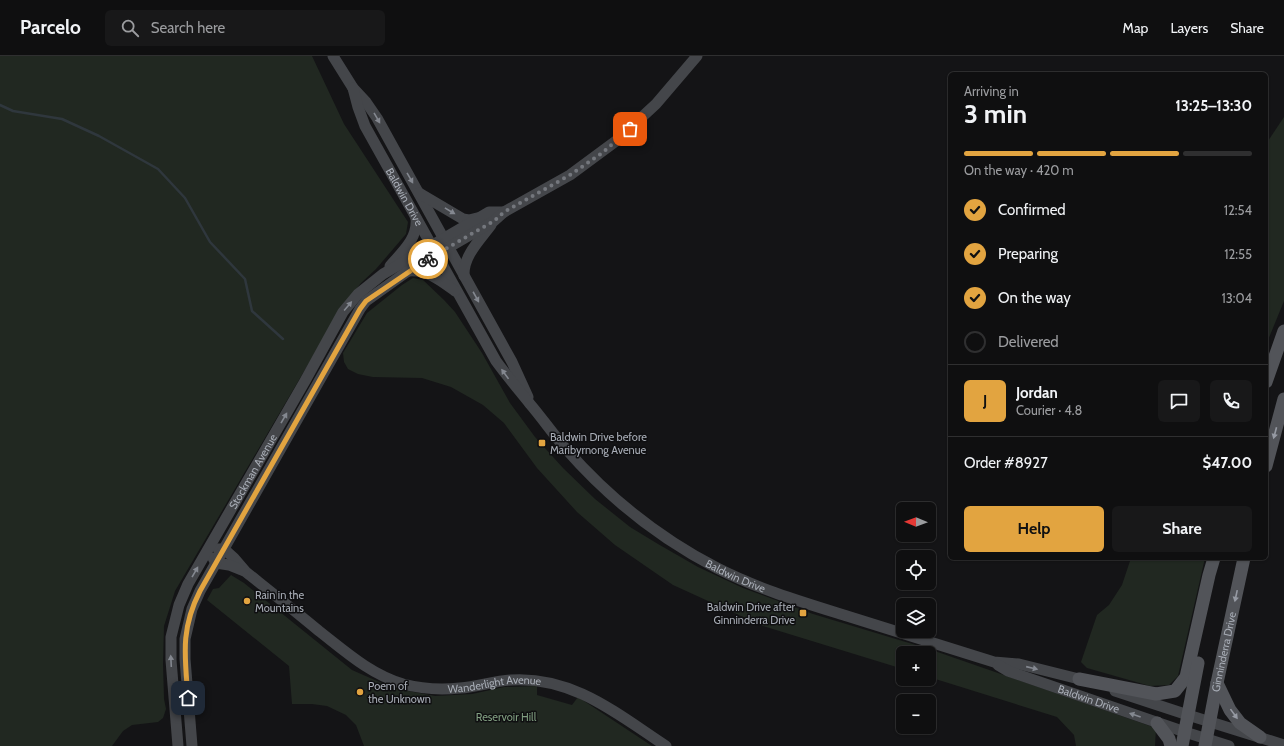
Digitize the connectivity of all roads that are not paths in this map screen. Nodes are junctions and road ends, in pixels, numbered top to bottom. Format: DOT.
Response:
graph roads {
  1 [pos="333,56"];
  2 [pos="697,56"];
  3 [pos="353,88"];
  4 [pos="418,192"];
  5 [pos="504,212"];
  6 [pos="483,216"];
  7 [pos="416,217"];
  8 [pos="494,221"];
  9 [pos="446,243"];
  10 [pos="434,250"];
  11 [pos="408,271"];
  12 [pos="383,274"];
  13 [pos="464,276"];
  14 [pos="458,292"];
  15 [pos="1284,331"];
  16 [pos="1268,376"];
  17 [pos="1284,399"];
  18 [pos="530,404"];
  19 [pos="1268,459"];
  20 [pos="208,549"];
  21 [pos="224,549"];
  22 [pos="1213,560"];
  23 [pos="1220,560"];
  24 [pos="1244,560"];
  25 [pos="216,562"];
  26 [pos="246,572"];
  27 [pos="994,662"];
  28 [pos="1079,679"];
  29 [pos="1217,683"];
  30 [pos="1188,715"];
  31 [pos="1210,722"];
  32 [pos="1157,723"];
  33 [pos="1185,732"];
  34 [pos="1260,737"];
  35 [pos="1206,743"];
  36 [pos="1284,745"];
  37 [pos="178,746"];
  38 [pos="192,746"];
  39 [pos="666,746"];
  40 [pos="1171,746"];
  41 [pos="1182,746"];
  42 [pos="1229,746"];
  1 -- 3 [label="street, Baldwin Drive"];
  2 -- 5 [label="street"];
  3 -- 4 [label="street, Baldwin Drive, one-way"];
  3 -- 7 [label="street, Baldwin Drive"];
  4 -- 6 [label="street, one-way"];
  4 -- 9 [label="street, Baldwin Drive"];
  5 -- 6 [label="street"];
  5 -- 8 [label="street"];
  6 -- 9 [label="street"];
  7 -- 10 [label="street, Baldwin Drive"];
  7 -- 12 [label="street"];
  8 -- 9 [label="street"];
  8 -- 13 [label="street"];
  9 -- 10 [label="street"];
  9 -- 13 [label="street, Baldwin Drive"];
  10 -- 11 [label="street, Stockman Avenue"];
  10 -- 12 [label="street, Stockman Avenue"];
  10 -- 14 [label="street, Baldwin Drive"];
  11 -- 14 [label="street"];
  11 -- 21 [label="street, Stockman Avenue"];
  20 -- 12 [label="street, Stockman Avenue, one-way"];
  13 -- 18 [label="street, Baldwin Drive, one-way"];
  18 -- 14 [label="street, Baldwin Drive, one-way"];
  15 -- 16 [label="main road"];
  17 -- 19 [label="main road, one-way"];
  18 -- 27 [label="street, Baldwin Drive"];
  20 -- 21 [label="street"];
  20 -- 25 [label="street"];
  37 -- 20 [label="street, Stockman Avenue, one-way"];
  21 -- 25 [label="street, Stockman Avenue"];
  21 -- 26 [label="street, Wanderlight Avenue"];
  22 -- 28 [label="main road"];
  23 -- 30 [label="main road, Ginninderra Drive"];
  24 -- 29 [label="main road, Ginninderra Drive, one-way"];
  25 -- 26 [label="street, Wanderlight Avenue"];
  25 -- 38 [label="street, Stockman Avenue"];
  26 -- 39 [label="street, Wanderlight Avenue"];
  27 -- 28 [label="street, Baldwin Drive, one-way"];
  32 -- 27 [label="street, Baldwin Drive, one-way"];
  28 -- 30 [label="street, Baldwin Drive"];
  29 -- 31 [label="main road, Ginninderra Drive"];
  29 -- 34 [label="main road, one-way"];
  30 -- 31 [label="street, Baldwin Drive"];
  30 -- 33 [label="main road, Ginninderra Drive"];
  31 -- 34 [label="street, Baldwin Drive"];
  31 -- 35 [label="main road, Ginninderra Drive"];
  32 -- 33 [label="street, Baldwin Drive"];
  32 -- 40 [label="main road"];
  33 -- 35 [label="street, Baldwin Drive"];
  33 -- 41 [label="main road, Ginninderra Drive"];
  34 -- 36 [label="street, Baldwin Drive"];
  35 -- 42 [label="street, Baldwin Drive"];
}
